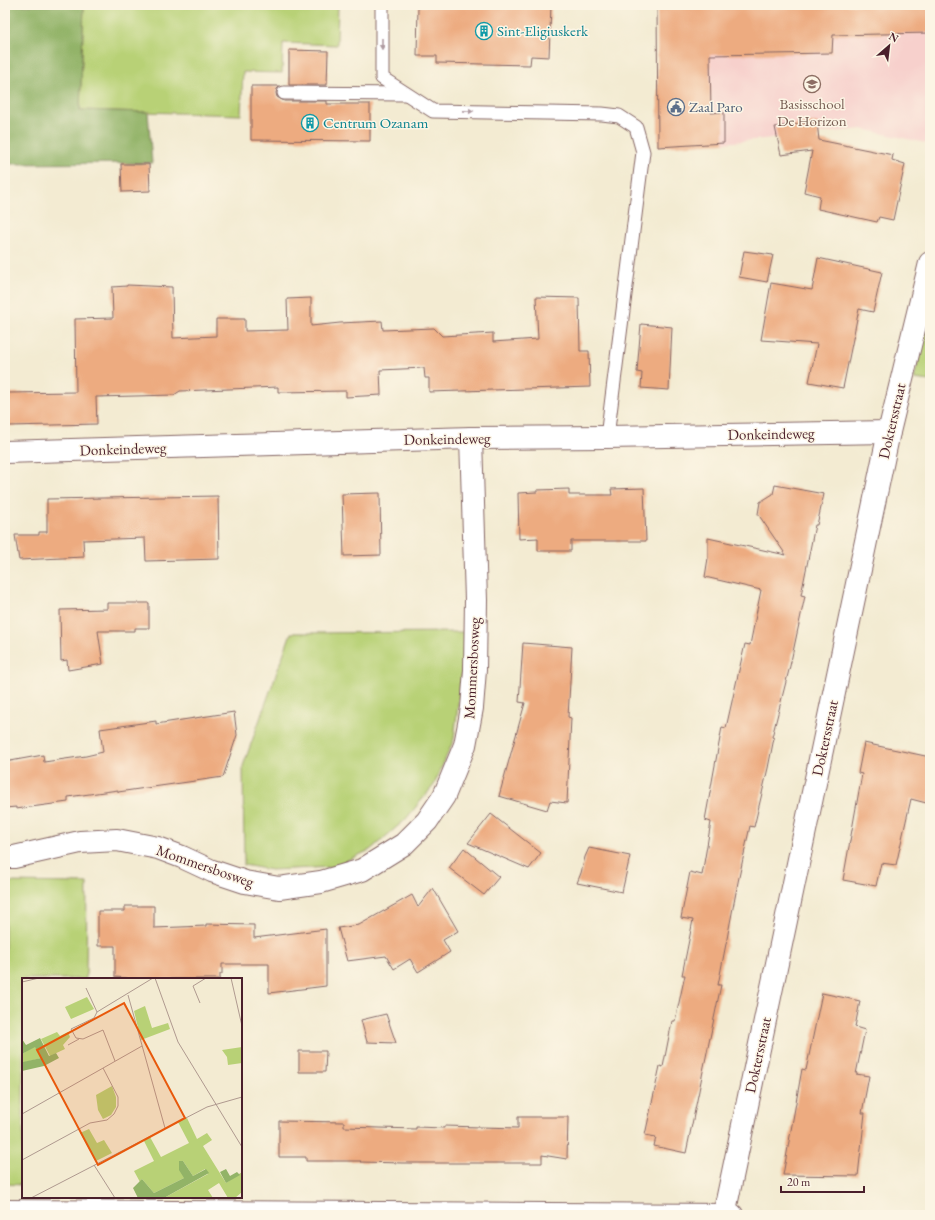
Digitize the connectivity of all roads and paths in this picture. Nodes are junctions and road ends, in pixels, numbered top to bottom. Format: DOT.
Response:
graph roads {
  1 [pos="382,5"];
  2 [pos="284,93"];
  3 [pos="406,94"];
  4 [pos="930,262"];
  5 [pos="890,432"];
  6 [pos="607,437"];
  7 [pos="471,438"];
  8 [pos="5,452"];
  9 [pos="5,857"];
  10 [pos="5,1211"];
  11 [pos="724,1215"];
  12 [pos="732,1215"];
  1 -- 3 [label="lane, one-way"];
  2 -- 3 [label="lane"];
  3 -- 6 [label="lane, one-way"];
  4 -- 5 [label="street, Doktersstraat"];
  5 -- 6 [label="street, Donkeindeweg"];
  5 -- 11 [label="street, Doktersstraat"];
  6 -- 7 [label="street, Donkeindeweg"];
  7 -- 8 [label="street, Donkeindeweg"];
  7 -- 9 [label="street, Mommersbosweg"];
  10 -- 11 [label="street"];
  11 -- 12 [label="street"];
}
